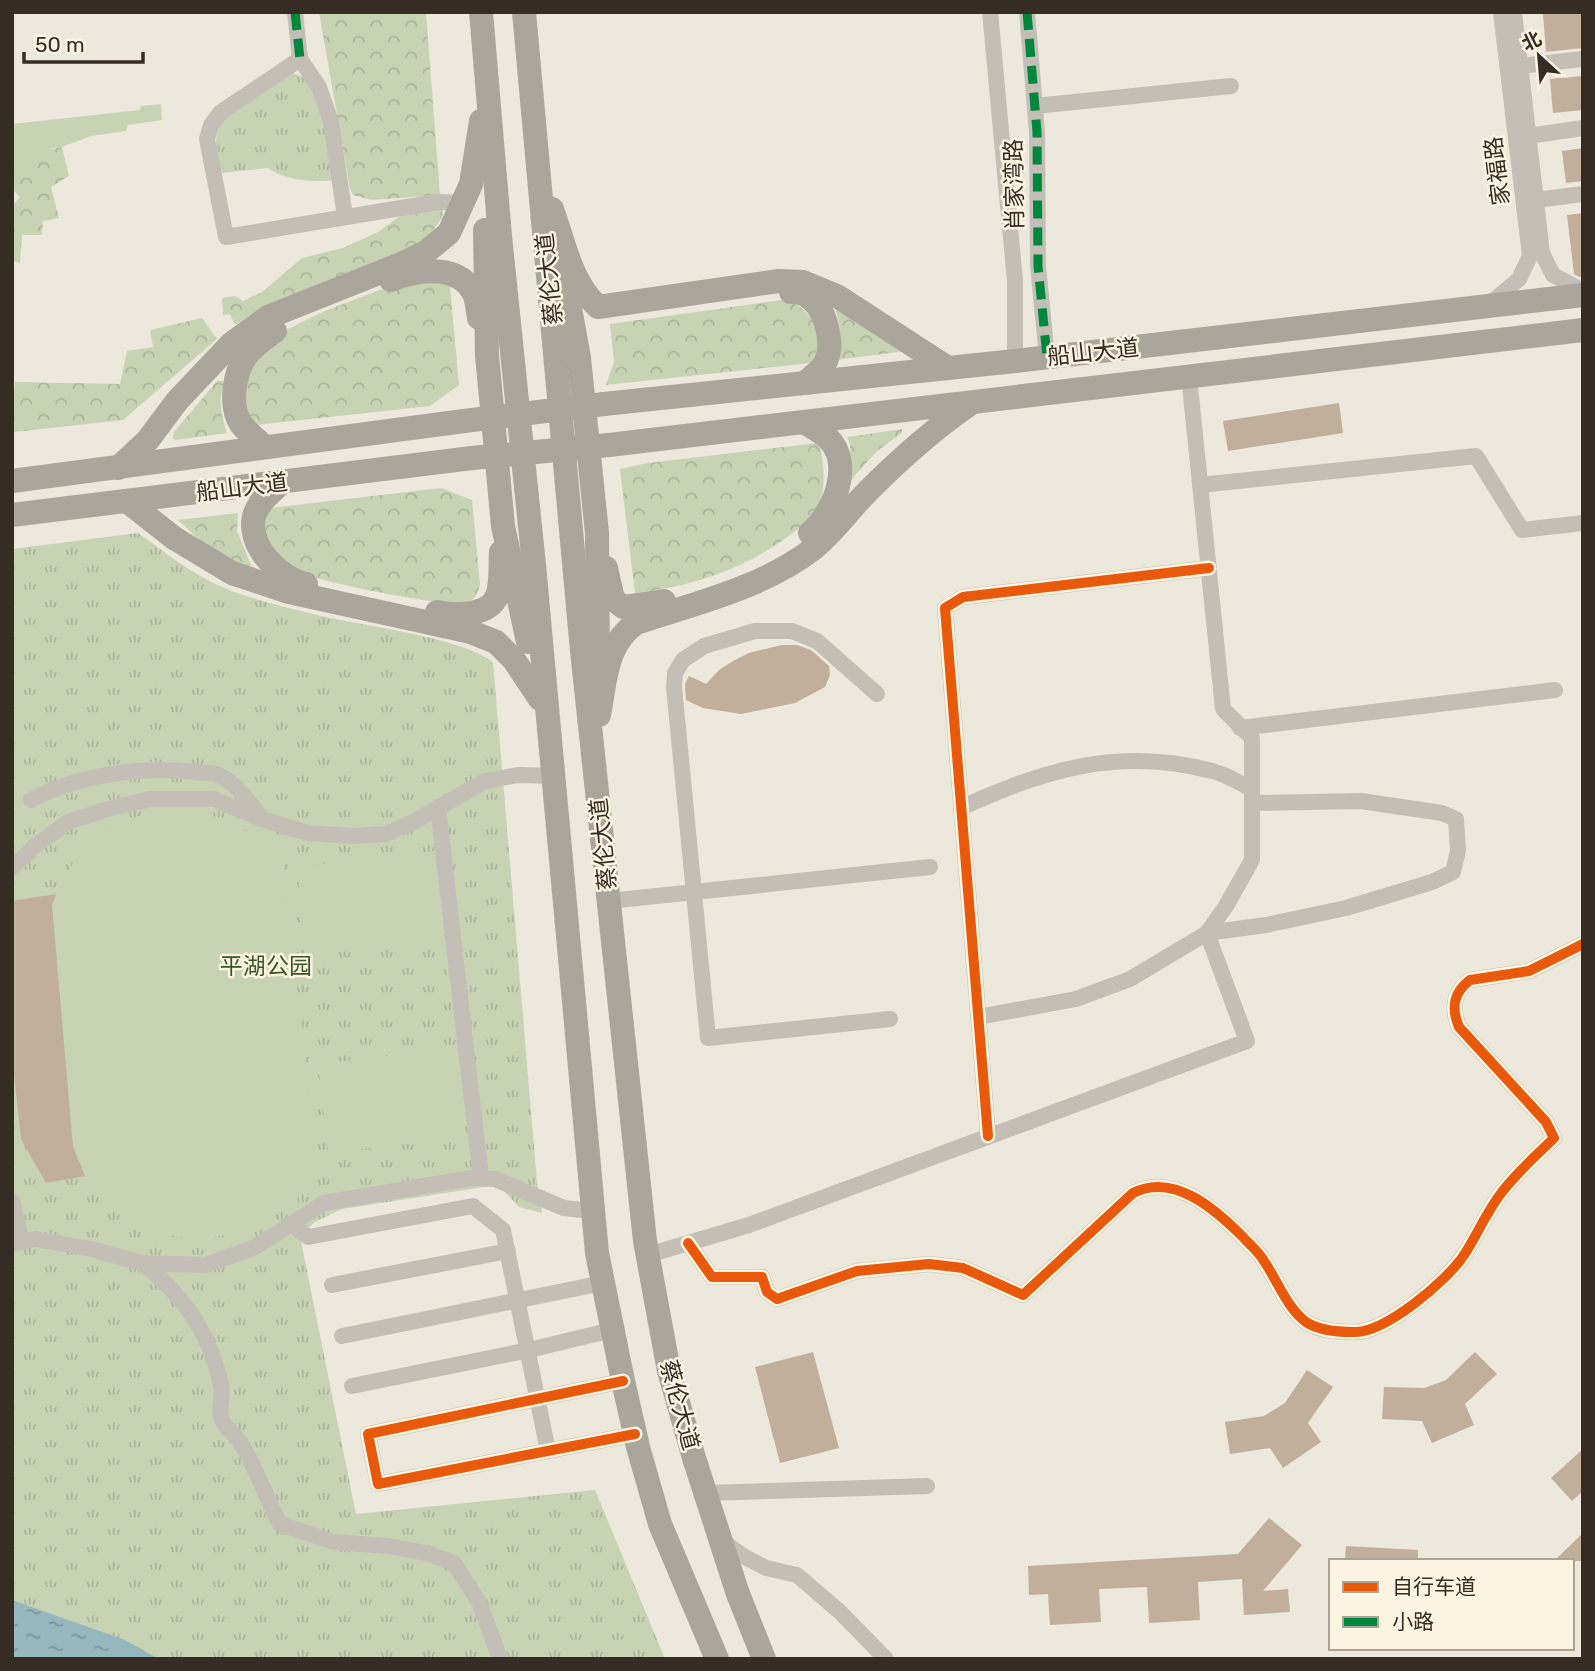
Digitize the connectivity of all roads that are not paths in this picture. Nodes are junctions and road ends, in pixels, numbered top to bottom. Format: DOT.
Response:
graph roads {
  1 [pos="295,12"];
  2 [pos="480,12"];
  3 [pos="524,12"];
  4 [pos="989,12"];
  5 [pos="1027,12"];
  6 [pos="1501,12"];
  7 [pos="1514,12"];
  8 [pos="300,59"];
  9 [pos="1583,59"];
  10 [pos="1520,66"];
  11 [pos="1231,86"];
  12 [pos="532,102"];
  13 [pos="1035,106"];
  14 [pos="482,113"];
  15 [pos="1583,128"];
  16 [pos="1528,136"];
  17 [pos="1583,194"];
  18 [pos="1536,200"];
  19 [pos="464,203"];
  20 [pos="551,207"];
  21 [pos="345,217"];
  22 [pos="1583,293"];
  23 [pos="1486,307"];
  24 [pos="1583,330"];
  25 [pos="487,355"];
  26 [pos="1047,357"];
  27 [pos="1015,360"];
  28 [pos="948,368"];
  29 [pos="1189,376"];
  30 [pos="805,383"];
  31 [pos="594,400"];
  32 [pos="974,401"];
  33 [pos="804,422"];
  34 [pos="265,447"];
  35 [pos="118,468"];
  36 [pos="12,481"];
  37 [pos="282,482"];
  38 [pos="1200,485"];
  39 [pos="127,501"];
  40 [pos="12,515"];
  41 [pos="1583,523"];
  42 [pos="503,526"];
  43 [pos="597,533"];
  44 [pos="1209,568"];
  45 [pos="1555,690"];
  46 [pos="877,694"];
  47 [pos="540,699"];
  48 [pos="599,715"];
  49 [pos="1240,728"];
  50 [pos="552,764"];
  51 [pos="1252,796"];
  52 [pos="31,800"];
  53 [pos="599,804"];
  54 [pos="438,807"];
  55 [pos="961,808"];
  56 [pos="261,819"];
  57 [pos="13,866"];
  58 [pos="930,867"];
  59 [pos="694,892"];
  60 [pos="609,901"];
  61 [pos="1207,933"];
  62 [pos="1583,944"];
  63 [pos="978,1017"];
  64 [pos="890,1019"];
  65 [pos="988,1136"];
  66 [pos="481,1178"];
  67 [pos="454,1181"];
  68 [pos="12,1201"];
  69 [pos="460,1209"];
  70 [pos="592,1211"];
  71 [pos="291,1224"];
  72 [pos="17,1243"];
  73 [pos="688,1243"];
  74 [pos="508,1251"];
  75 [pos="648,1255"];
  76 [pos="142,1262"];
  77 [pos="603,1283"];
  78 [pos="331,1285"];
  79 [pos="518,1301"];
  80 [pos="612,1330"];
  81 [pos="342,1336"];
  82 [pos="528,1350"];
  83 [pos="622,1381"];
  84 [pos="352,1386"];
  85 [pos="538,1399"];
  86 [pos="635,1434"];
  87 [pos="548,1451"];
  88 [pos="927,1486"];
  89 [pos="705,1493"];
  90 [pos="720,1539"];
  91 [pos="500,1659"];
  92 [pos="717,1659"];
  93 [pos="764,1659"];
  94 [pos="886,1659"];
  1 -- 8 [label="street"];
  2 -- 14 [label="highway, 蔡伦大道"];
  2 -- 50 [label="highway, 蔡伦大道"];
  3 -- 12 [label="highway, 蔡伦大道"];
  4 -- 27 [label="street"];
  5 -- 13 [label="street, 肖家湾路"];
  6 -- 23 [label="street, 家福路"];
  7 -- 10 [label="street, 家福路"];
  8 -- 21 [label="street"];
  8 -- 21 [label="street"];
  9 -- 10 [label="street"];
  10 -- 16 [label="street, 家福路"];
  11 -- 13 [label="street"];
  12 -- 20 [label="highway"];
  12 -- 53 [label="highway, 蔡伦大道"];
  13 -- 26 [label="street, 肖家湾路"];
  14 -- 19 [label="highway"];
  14 -- 25 [label="highway, 蔡伦大道"];
  15 -- 16 [label="street"];
  16 -- 18 [label="street, 家福路"];
  17 -- 18 [label="street"];
  18 -- 22 [label="street, 家福路"];
  19 -- 21 [label="street"];
  19 -- 35 [label="highway"];
  20 -- 28 [label="highway"];
  20 -- 31 [label="highway"];
  22 -- 23 [label="highway, 船山大道"];
  23 -- 26 [label="highway, 船山大道"];
  24 -- 29 [label="highway, 船山大道"];
  25 -- 34 [label="highway"];
  25 -- 42 [label="highway, 蔡伦大道"];
  26 -- 27 [label="highway, 船山大道"];
  27 -- 28 [label="highway, 船山大道"];
  28 -- 30 [label="highway, 船山大道"];
  29 -- 32 [label="highway, 船山大道"];
  29 -- 38 [label="street"];
  30 -- 31 [label="highway, 船山大道"];
  30 -- 31 [label="highway"];
  31 -- 34 [label="highway, 船山大道, bridge"];
  31 -- 43 [label="highway"];
  32 -- 33 [label="highway, 船山大道"];
  32 -- 48 [label="highway"];
  33 -- 37 [label="highway, 船山大道, bridge"];
  33 -- 43 [label="highway"];
  34 -- 35 [label="highway, 船山大道"];
  35 -- 36 [label="highway, 船山大道"];
  37 -- 39 [label="highway, 船山大道"];
  37 -- 42 [label="highway"];
  38 -- 41 [label="street"];
  38 -- 44 [label="street"];
  39 -- 40 [label="highway, 船山大道"];
  39 -- 47 [label="highway"];
  42 -- 47 [label="highway, 蔡伦大道"];
  43 -- 48 [label="highway"];
  44 -- 49 [label="street"];
  44 -- 55 [label="street"];
  45 -- 49 [label="street"];
  46 -- 59 [label="street"];
  47 -- 50 [label="highway, 蔡伦大道"];
  48 -- 53 [label="highway"];
  49 -- 51 [label="street"];
  50 -- 54 [label="street"];
  50 -- 70 [label="highway, 蔡伦大道"];
  51 -- 55 [label="street"];
  51 -- 61 [label="street"];
  51 -- 61 [label="street"];
  52 -- 56 [label="street"];
  53 -- 60 [label="highway, 蔡伦大道"];
  54 -- 56 [label="street"];
  54 -- 66 [label="street"];
  55 -- 63 [label="street"];
  56 -- 57 [label="street"];
  58 -- 59 [label="street"];
  59 -- 60 [label="street"];
  59 -- 64 [label="street"];
  60 -- 75 [label="highway, 蔡伦大道"];
  61 -- 63 [label="street"];
  61 -- 65 [label="street"];
  62 -- 73 [label="street"];
  63 -- 65 [label="street"];
  65 -- 73 [label="street"];
  66 -- 67 [label="street"];
  66 -- 70 [label="street"];
  67 -- 69 [label="street"];
  67 -- 71 [label="street"];
  68 -- 72 [label="street"];
  69 -- 71 [label="street"];
  69 -- 74 [label="street"];
  70 -- 77 [label="highway, 蔡伦大道"];
  71 -- 76 [label="street"];
  72 -- 76 [label="street"];
  73 -- 75 [label="street"];
  74 -- 78 [label="street"];
  74 -- 79 [label="street"];
  75 -- 89 [label="highway, 蔡伦大道"];
  76 -- 91 [label="street"];
  77 -- 79 [label="street"];
  77 -- 80 [label="highway, 蔡伦大道"];
  79 -- 81 [label="street"];
  79 -- 82 [label="street"];
  80 -- 82 [label="street"];
  80 -- 83 [label="highway, 蔡伦大道"];
  82 -- 84 [label="street"];
  82 -- 85 [label="street"];
  83 -- 85 [label="street"];
  83 -- 86 [label="highway, 蔡伦大道"];
  85 -- 87 [label="street"];
  85 -- 87 [label="street"];
  86 -- 87 [label="street"];
  86 -- 92 [label="highway, 蔡伦大道"];
  88 -- 89 [label="street"];
  89 -- 90 [label="highway, 蔡伦大道"];
  90 -- 93 [label="highway, 蔡伦大道"];
  90 -- 94 [label="street"];
}
